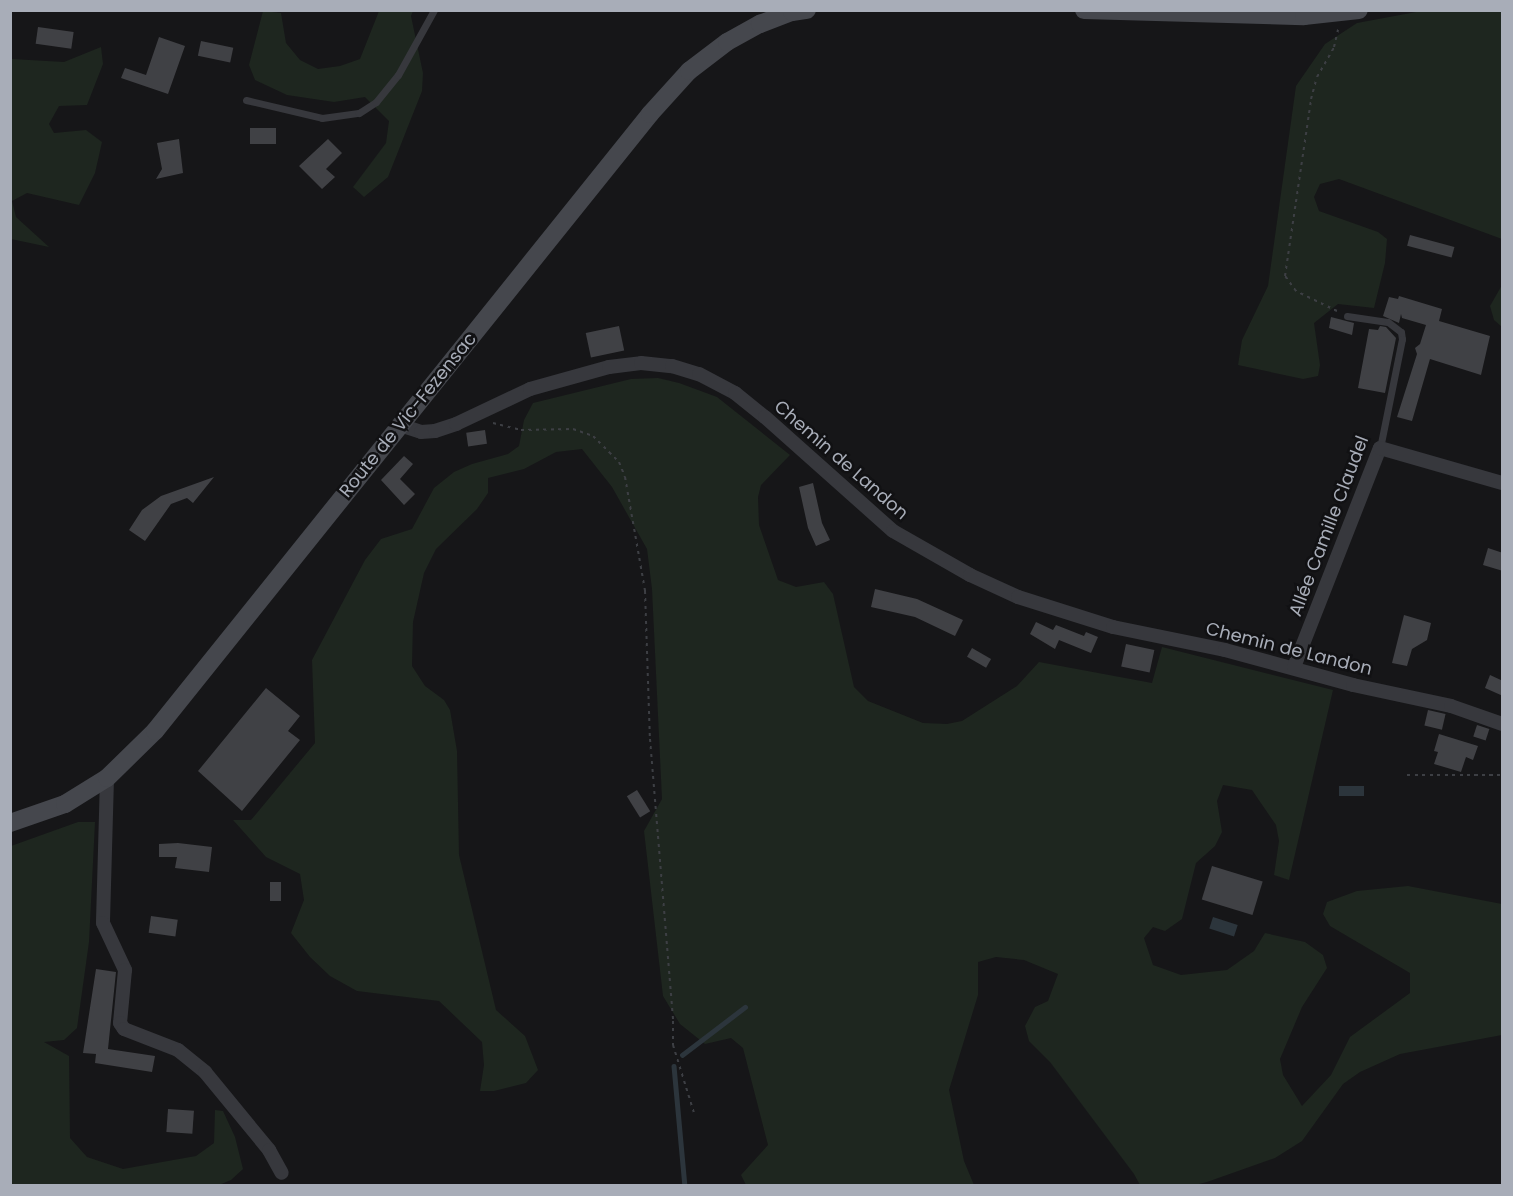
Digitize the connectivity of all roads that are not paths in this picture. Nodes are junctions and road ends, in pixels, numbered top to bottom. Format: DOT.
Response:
graph roads {
  1 [pos="434,10"];
  2 [pos="1084,10"];
  3 [pos="1359,10"];
  4 [pos="797,11"];
  5 [pos="1331,13"];
  6 [pos="246,100"];
  7 [pos="1347,316"];
  8 [pos="400,425"];
  9 [pos="1380,448"];
  10 [pos="1503,483"];
  11 [pos="1294,667"];
  12 [pos="1503,724"];
  13 [pos="107,778"];
  14 [pos="10,822"];
  15 [pos="282,1173"];
  1 -- 6 [label="lane"];
  2 -- 5 [label="main road"];
  3 -- 5 [label="main road"];
  4 -- 8 [label="main road, Route de Vic-Fezensac"];
  7 -- 9 [label="lane, Allée Camille Claudel"];
  8 -- 11 [label="street, Chemin de Landon"];
  8 -- 13 [label="main road, Route de Vic-Fezensac"];
  9 -- 10 [label="street"];
  9 -- 11 [label="street, Allée Camille Claudel"];
  11 -- 12 [label="street, Chemin de Landon"];
  13 -- 14 [label="main road, Route de Vic-Fezensac"];
  13 -- 15 [label="street"];
}
